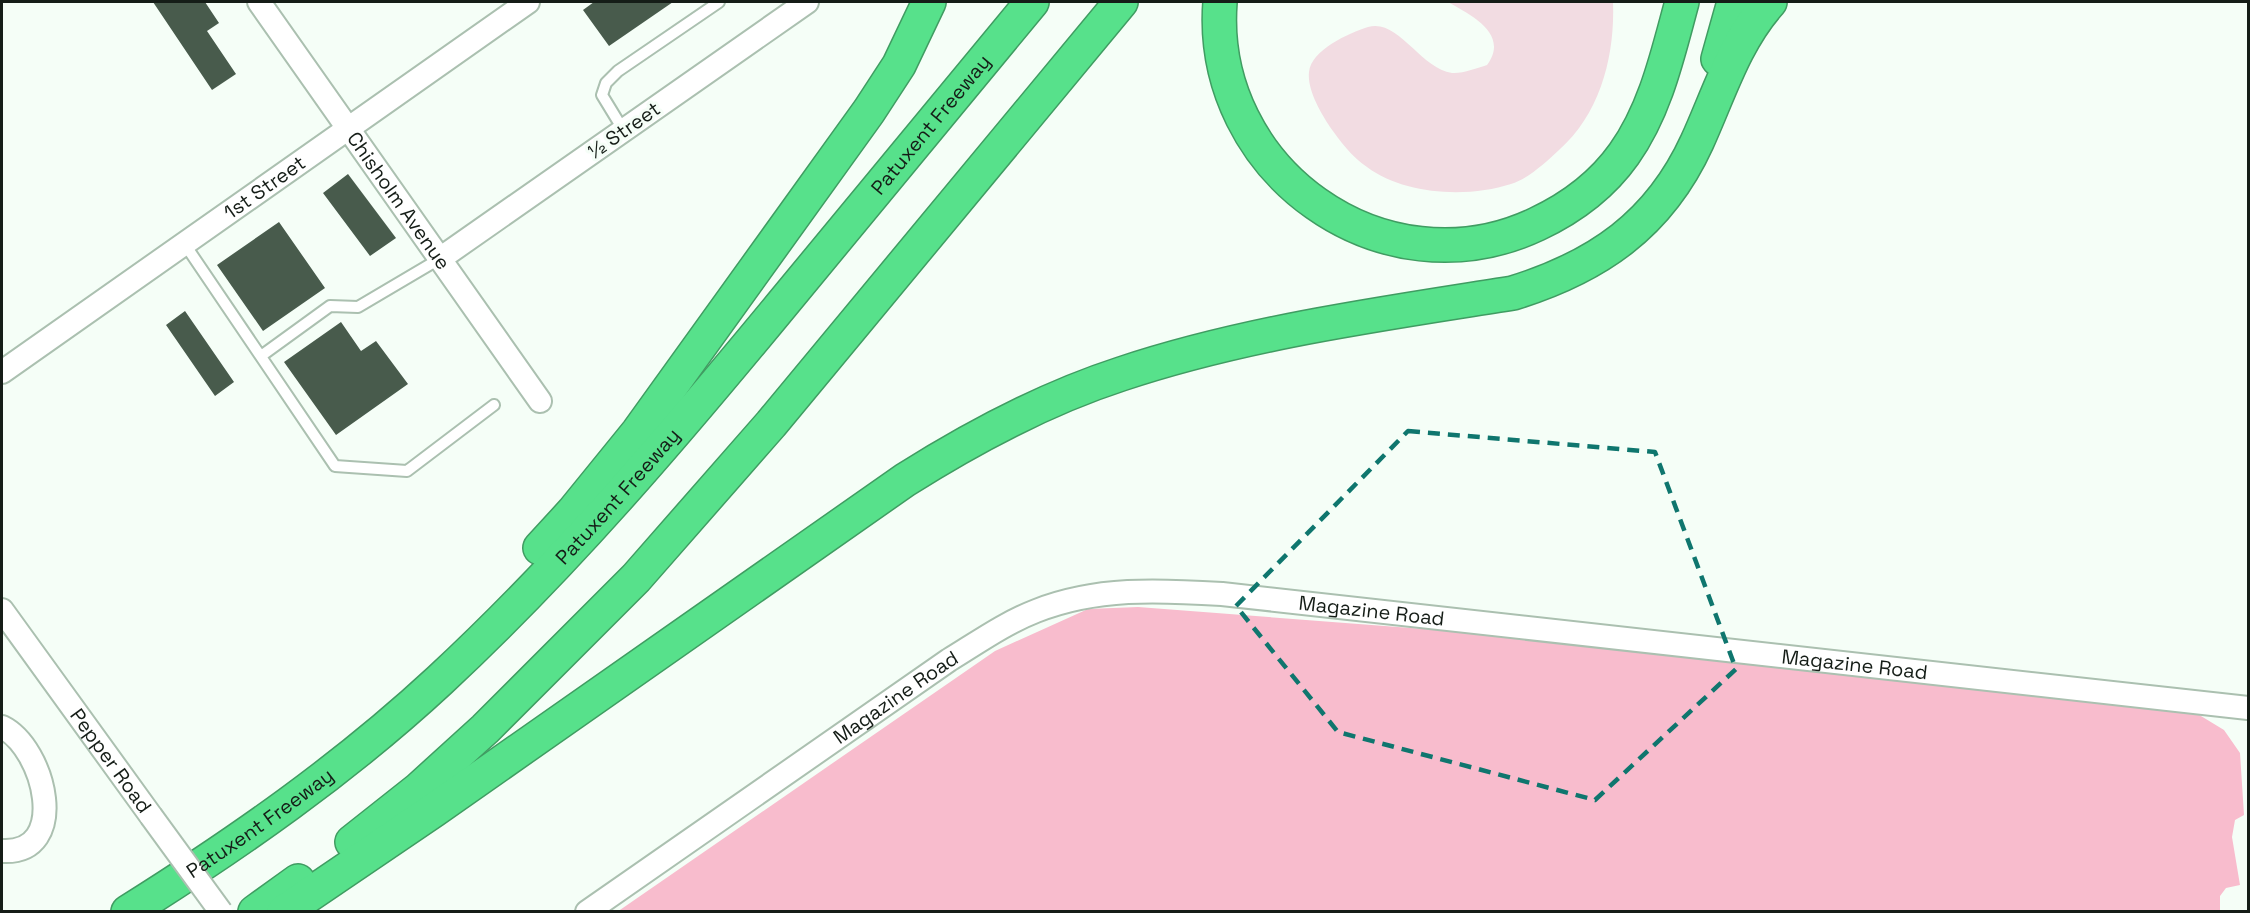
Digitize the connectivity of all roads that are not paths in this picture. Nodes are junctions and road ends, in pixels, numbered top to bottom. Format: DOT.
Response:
graph roads {
  1 [pos="259,2"];
  2 [pos="528,2"];
  3 [pos="719,2"];
  4 [pos="807,2"];
  5 [pos="929,2"];
  6 [pos="1032,2"];
  7 [pos="1121,2"];
  8 [pos="1220,2"];
  9 [pos="1667,2"];
  10 [pos="1682,2"];
  11 [pos="1734,2"];
  12 [pos="1770,2"];
  13 [pos="1665,63"];
  14 [pos="347,128"];
  15 [pos="624,131"];
  16 [pos="1696,145"];
  17 [pos="184,243"];
  18 [pos="441,258"];
  19 [pos="261,356"];
  20 [pos="2,372"];
  21 [pos="540,401"];
  22 [pos="494,405"];
  23 [pos="2,610"];
  24 [pos="2248,708"];
  25 [pos="2,727"];
  26 [pos="312,788"];
  27 [pos="2,851"];
  28 [pos="128,912"];
  29 [pos="221,912"];
  30 [pos="255,912"];
  31 [pos="284,912"];
  32 [pos="586,912"];
  1 -- 14 [label="street, Chisholm Avenue"];
  2 -- 14 [label="street, 1st Street"];
  3 -- 15 [label="lane"];
  4 -- 15 [label="street, ½ Street"];
  5 -- 26 [label="highway"];
  6 -- 26 [label="highway, Patuxent Freeway"];
  7 -- 30 [label="highway"];
  8 -- 13 [label="highway"];
  9 -- 13 [label="highway"];
  10 -- 13 [label="highway"];
  11 -- 16 [label="highway"];
  12 -- 16 [label="highway"];
  14 -- 17 [label="street, 1st Street"];
  14 -- 18 [label="street, Chisholm Avenue"];
  15 -- 18 [label="street, ½ Street"];
  16 -- 31 [label="highway"];
  17 -- 19 [label="lane"];
  17 -- 20 [label="street, 1st Street"];
  18 -- 19 [label="lane"];
  18 -- 21 [label="street, Chisholm Avenue"];
  19 -- 22 [label="lane"];
  23 -- 29 [label="street, Pepper Road, bridge"];
  24 -- 32 [label="street, Magazine Road"];
  25 -- 27 [label="street"];
  26 -- 28 [label="highway, Patuxent Freeway"];
}
